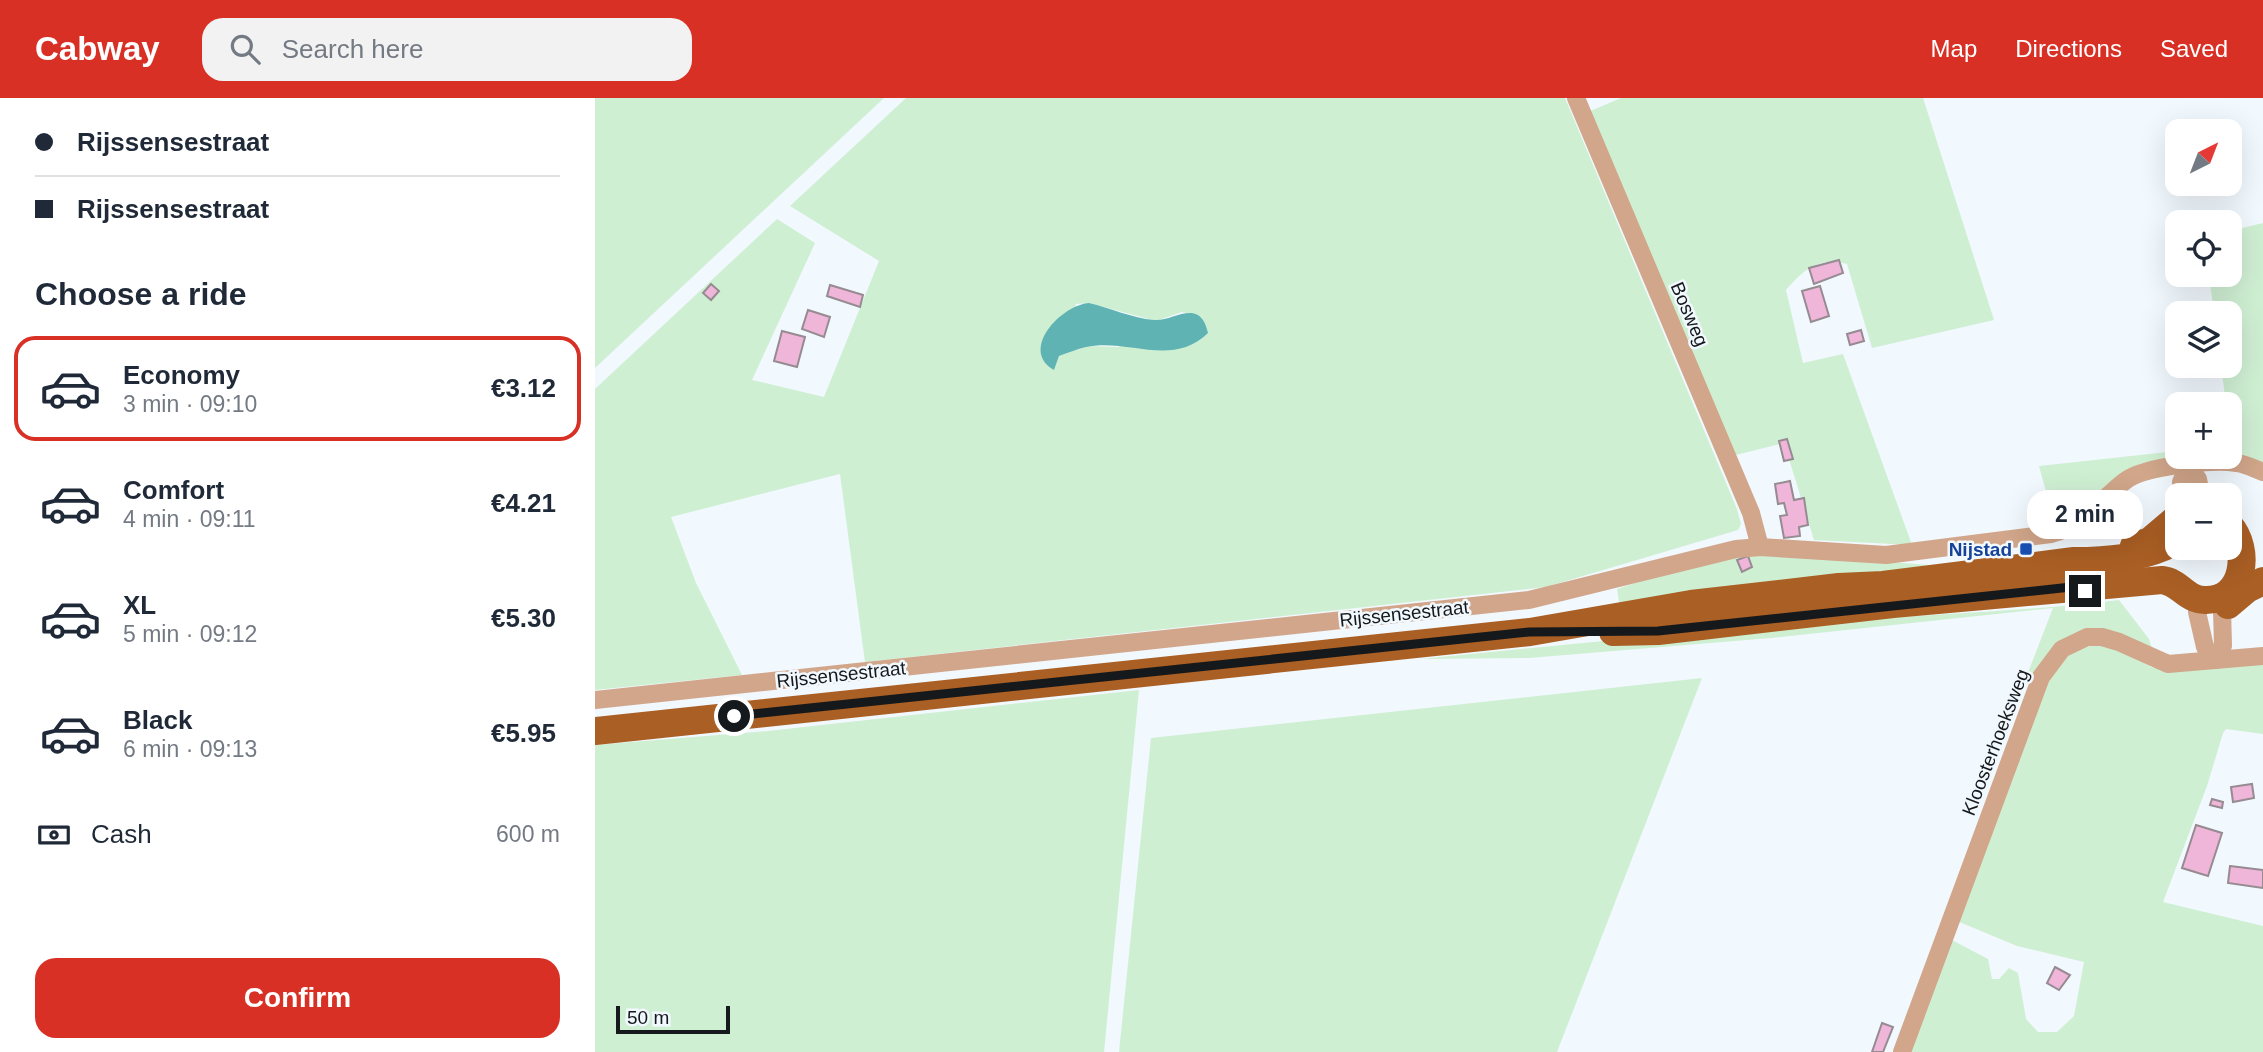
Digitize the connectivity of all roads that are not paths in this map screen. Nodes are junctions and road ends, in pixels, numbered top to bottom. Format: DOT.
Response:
graph roads {
  1 [pos="1576,98"];
  2 [pos="2242,466"];
  3 [pos="2165,469"];
  4 [pos="2263,472"];
  5 [pos="2244,537"];
  6 [pos="2161,541"];
  7 [pos="1760,547"];
  8 [pos="2072,574"];
  9 [pos="2165,586"];
  10 [pos="2236,590"];
  11 [pos="2263,656"];
  12 [pos="2215,660"];
  13 [pos="595,700"];
  14 [pos="595,731"];
  15 [pos="1902,1052"];
  1 -- 7 [label="street, Bosweg"];
  2 -- 4 [label="street, Rijssensestraat"];
  3 -- 7 [label="street, Rijssensestraat"];
  5 -- 10 [label="main road"];
  6 -- 8 [label="main road, Rijssensestraat"];
  6 -- 9 [label="main road"];
  7 -- 13 [label="street, Rijssensestraat"];
  8 -- 9 [label="main road, Rijssensestraat"];
  8 -- 14 [label="main road, Rijssensestraat"];
  9 -- 10 [label="main road"];
  10 -- 12 [label="street"];
  10 -- 12 [label="street"];
  11 -- 12 [label="street, Kloosterhoeksweg"];
  12 -- 15 [label="street, Kloosterhoeksweg"];
}
